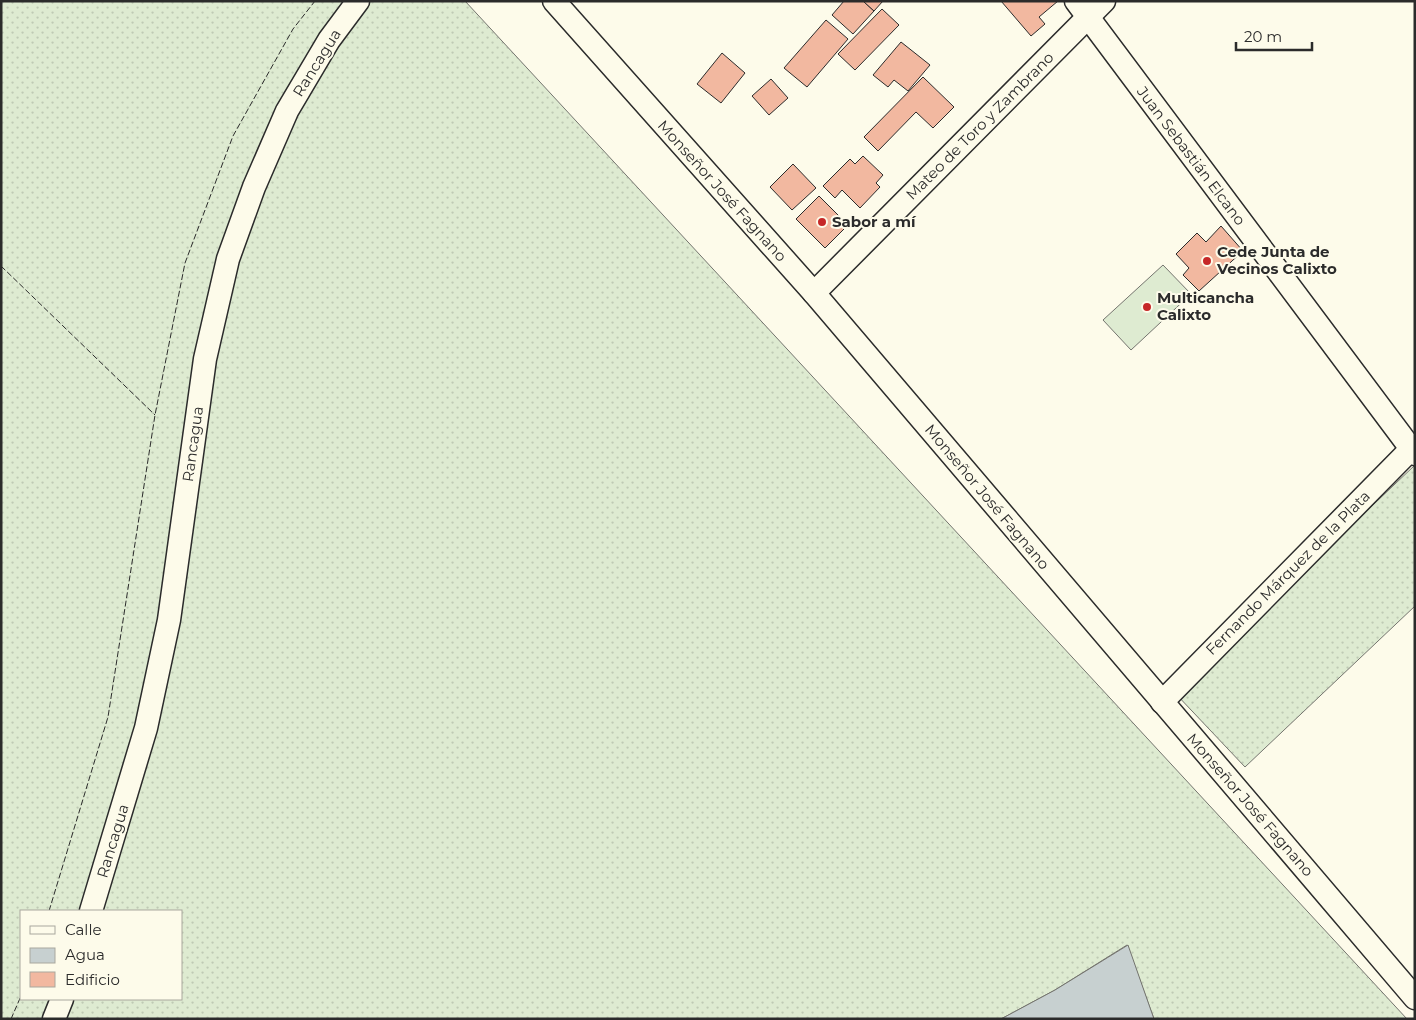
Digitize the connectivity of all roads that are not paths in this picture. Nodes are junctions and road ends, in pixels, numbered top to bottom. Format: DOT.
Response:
graph roads {
  1 [pos="358,1"];
  2 [pos="554,1"];
  3 [pos="1104,1"];
  4 [pos="1082,9"];
  5 [pos="814,294"];
  6 [pos="1413,449"];
  7 [pos="1162,702"];
  8 [pos="91,910"];
  9 [pos="1415,998"];
  10 [pos="62,1000"];
  11 [pos="54,1019"];
  1 -- 8 [label="street, Rancagua"];
  2 -- 5 [label="street, Monseñor José Fagnano"];
  3 -- 4 [label="street, Mateo de Toro y Zambrano"];
  4 -- 5 [label="street, Mateo de Toro y Zambrano"];
  4 -- 6 [label="street, Juan Sebastián Elcano"];
  5 -- 7 [label="street, Monseñor José Fagnano"];
  6 -- 7 [label="street, Fernando Márquez de la Plata"];
  7 -- 9 [label="street, Monseñor José Fagnano"];
  10 -- 11 [label="street"];
}
